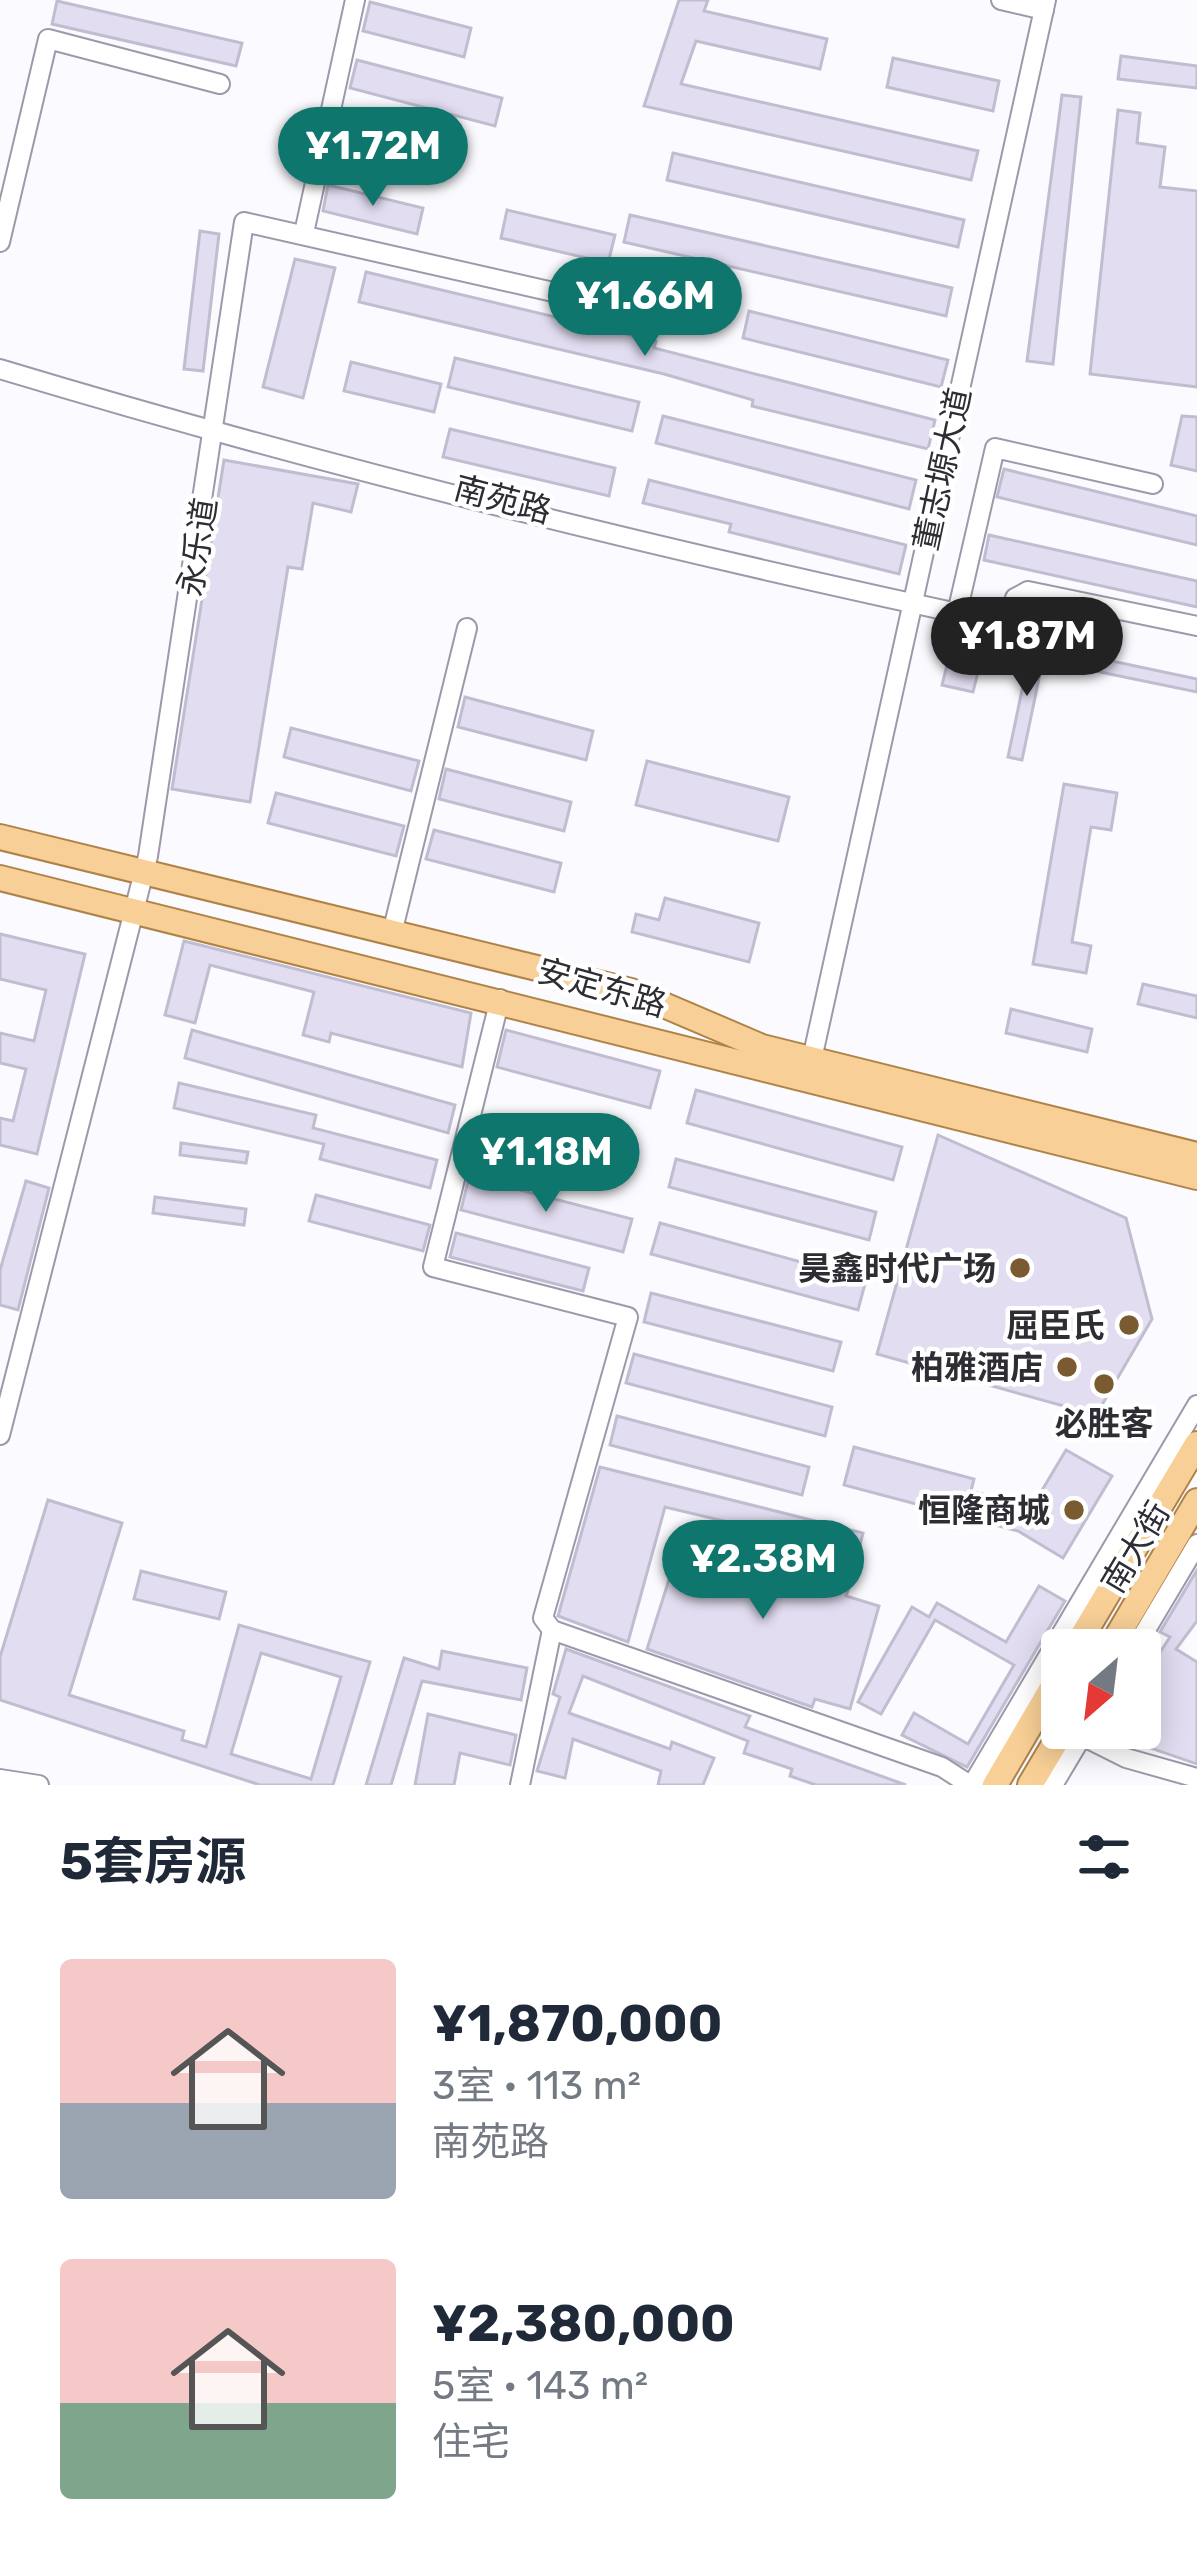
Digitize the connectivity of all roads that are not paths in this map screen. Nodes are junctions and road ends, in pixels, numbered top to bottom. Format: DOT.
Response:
graph roads {
  1 [pos="355,0"];
  2 [pos="1001,0"];
  3 [pos="1041,5"];
  4 [pos="220,84"];
  5 [pos="304,233"];
  6 [pos="0,242"];
  7 [pos="672,319"];
  8 [pos="0,366"];
  9 [pos="215,429"];
  10 [pos="1153,484"];
  11 [pos="909,599"];
  12 [pos="958,610"];
  13 [pos="1197,626"];
  14 [pos="467,628"];
  15 [pos="0,837"];
  16 [pos="143,873"];
  17 [pos="0,878"];
  18 [pos="130,920"];
  19 [pos="392,933"];
  20 [pos="500,999"];
  21 [pos="806,1068"];
  22 [pos="1197,1155"];
  23 [pos="1197,1177"];
  24 [pos="1197,1405"];
  25 [pos="0,1436"];
  26 [pos="1197,1444"];
  27 [pos="1158,1509"];
  28 [pos="1192,1525"];
  29 [pos="1087,1629"];
  30 [pos="1123,1629"];
  31 [pos="1144,1629"];
  32 [pos="552,1630"];
  33 [pos="1041,1707"];
  34 [pos="1059,1749"];
  35 [pos="1067,1749"];
  36 [pos="1109,1749"];
  37 [pos="1197,1778"];
  38 [pos="0,1780"];
  39 [pos="39,1785"];
  40 [pos="520,1785"];
  41 [pos="971,1785"];
  42 [pos="995,1785"];
  43 [pos="1030,1785"];
  44 [pos="1053,1785"];
  1 -- 5 [label="street"];
  2 -- 3 [label="street"];
  3 -- 11 [label="street, 董志塬大道"];
  4 -- 6 [label="street"];
  5 -- 7 [label="street"];
  5 -- 9 [label="street, 永乐道"];
  8 -- 9 [label="street, 南苑路"];
  9 -- 11 [label="street, 南苑路"];
  9 -- 16 [label="street, 永乐道"];
  10 -- 12 [label="street"];
  11 -- 12 [label="street, 南苑路"];
  11 -- 21 [label="street, 董志塬大道"];
  12 -- 13 [label="street, 南苑路"];
  14 -- 19 [label="street"];
  15 -- 16 [label="main road, 安定东路"];
  16 -- 18 [label="street, 永乐道"];
  16 -- 19 [label="main road, 安定东路"];
  17 -- 18 [label="main road, 安定东路"];
  18 -- 20 [label="main road, 安定东路"];
  18 -- 25 [label="street, 永乐道"];
  19 -- 21 [label="main road, 安定东路"];
  20 -- 21 [label="main road, 安定东路"];
  20 -- 32 [label="street"];
  21 -- 22 [label="main road, 安定东路"];
  21 -- 23 [label="main road, 安定东路"];
  24 -- 41 [label="street"];
  26 -- 27 [label="main road, 南大街"];
  27 -- 28 [label="street"];
  27 -- 29 [label="main road, 南大街"];
  28 -- 30 [label="main road, 南大街"];
  28 -- 31 [label="street"];
  32 -- 40 [label="street"];
  32 -- 41 [label="street"];
  33 -- 42 [label="main road"];
  34 -- 43 [label="main road"];
  35 -- 44 [label="street"];
  36 -- 37 [label="street"];
  38 -- 39 [label="street"];
}
